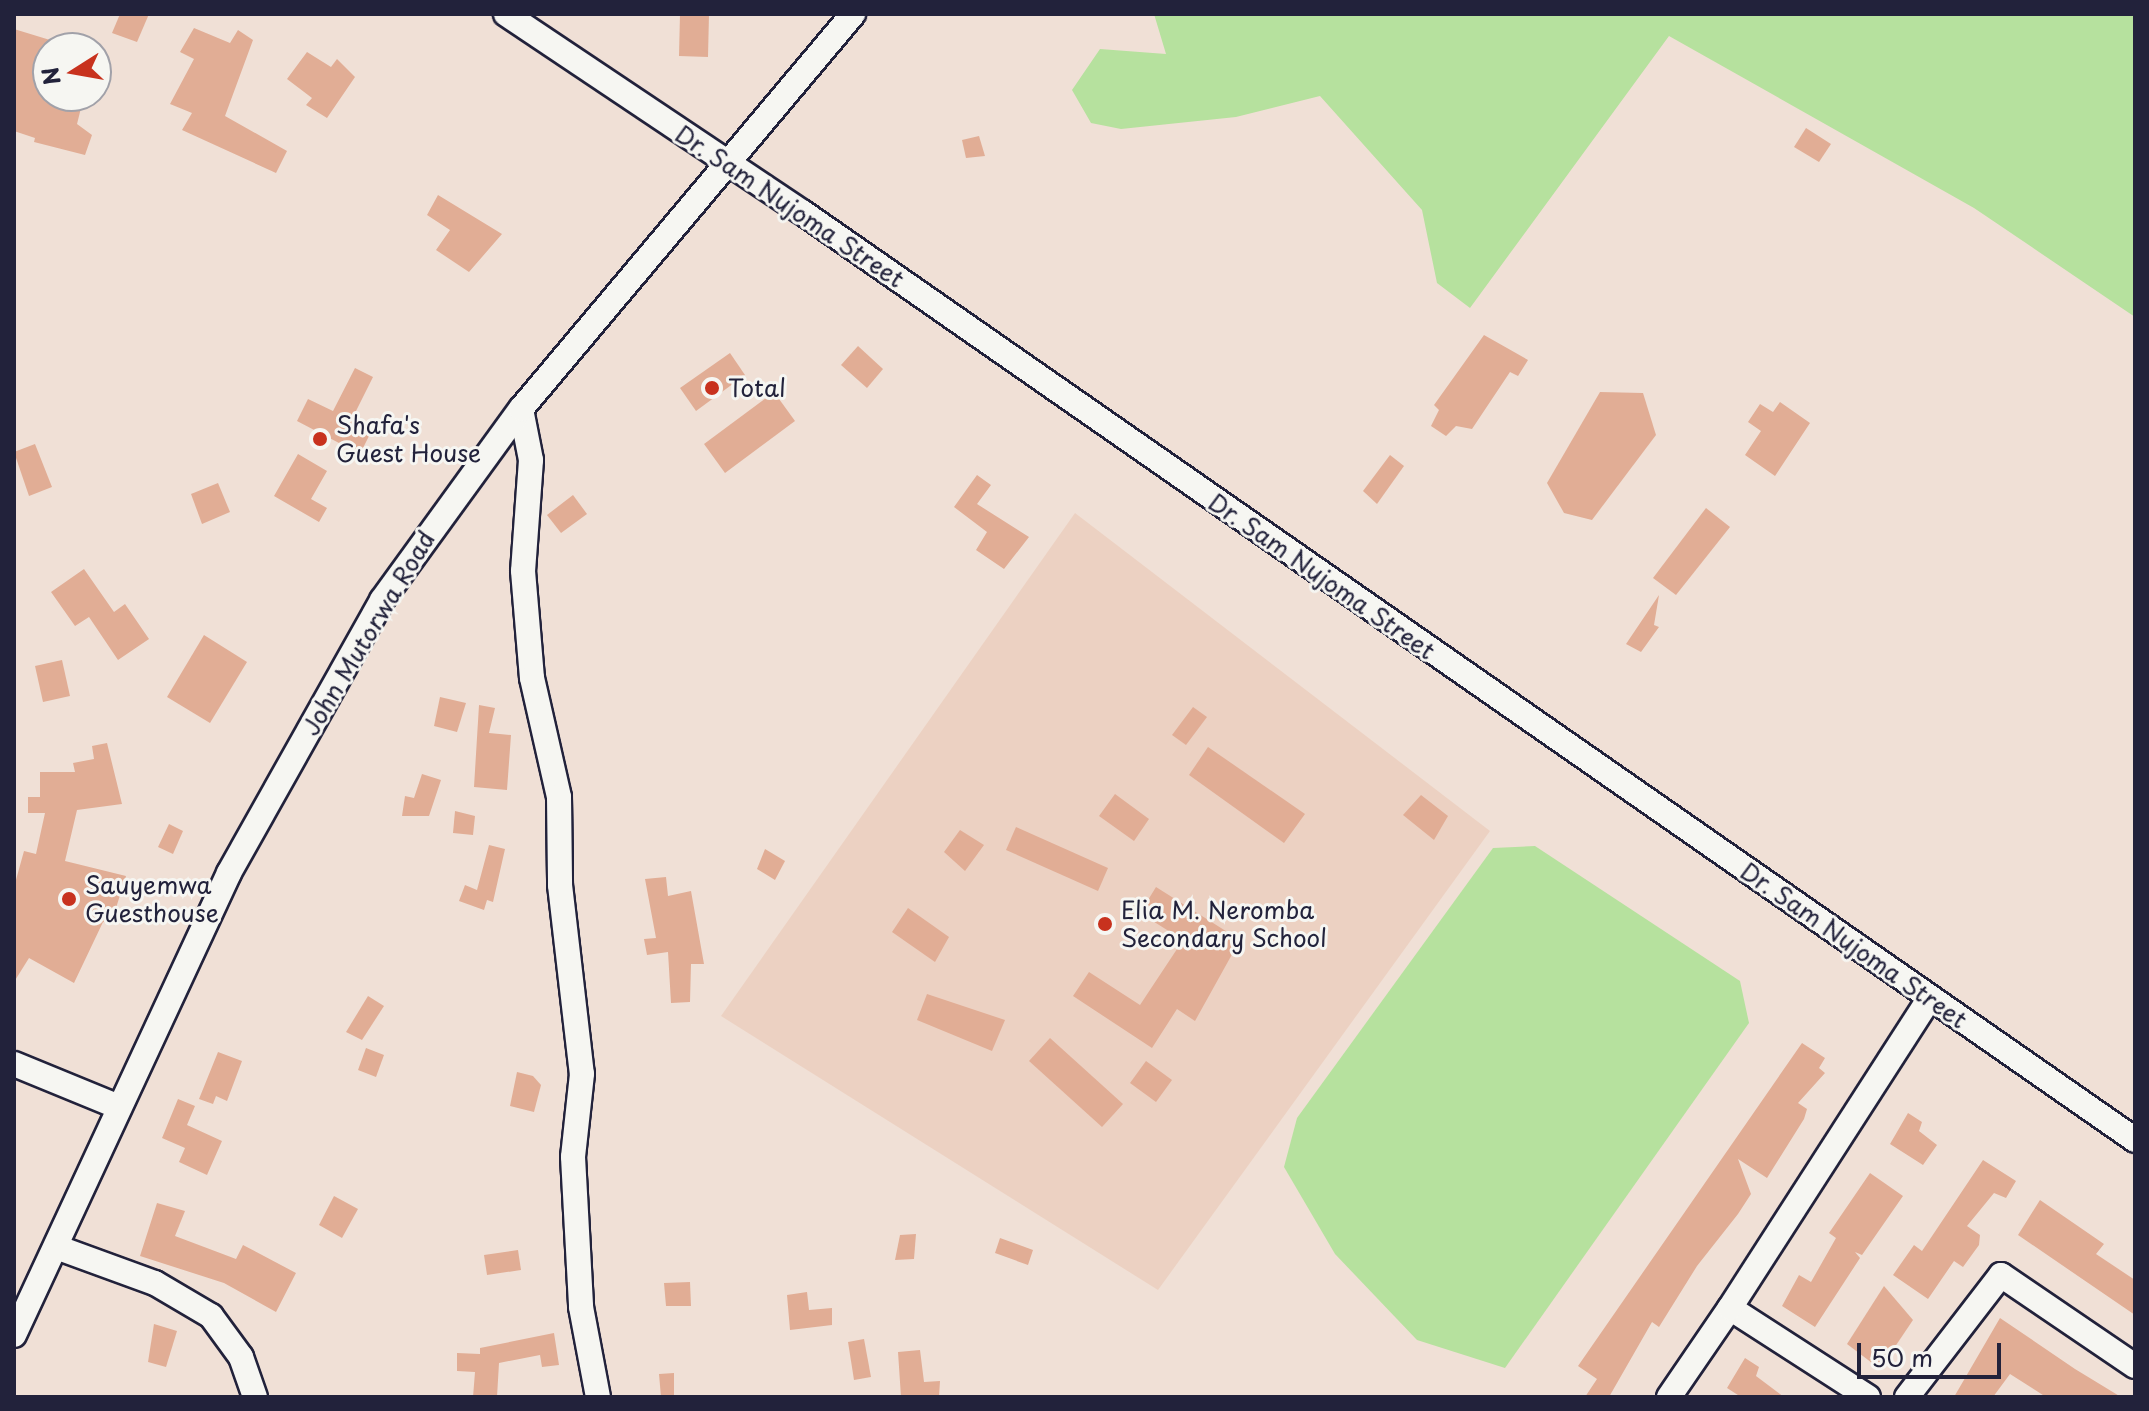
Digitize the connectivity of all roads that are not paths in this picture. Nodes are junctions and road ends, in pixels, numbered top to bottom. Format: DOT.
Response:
graph roads {
  1 [pos="506,14"];
  2 [pos="853,14"];
  3 [pos="727,161"];
  4 [pos="521,409"];
  5 [pos="1930,998"];
  6 [pos="14,1064"];
  7 [pos="119,1107"];
  8 [pos="2135,1140"];
  9 [pos="56,1247"];
  10 [pos="1730,1308"];
  11 [pos="14,1335"];
  12 [pos="2135,1366"];
  13 [pos="255,1397"];
  14 [pos="598,1397"];
  15 [pos="1669,1397"];
  16 [pos="1868,1397"];
  17 [pos="1907,1397"];
  1 -- 3 [label="street, Dr. Sam Nujoma Street"];
  2 -- 3 [label="street, John Mutorwa Road"];
  3 -- 4 [label="street, John Mutorwa Road"];
  3 -- 5 [label="street, Dr. Sam Nujoma Street"];
  4 -- 7 [label="street, John Mutorwa Road"];
  4 -- 14 [label="street"];
  5 -- 8 [label="street, Dr. Sam Nujoma Street"];
  5 -- 10 [label="street"];
  6 -- 7 [label="street"];
  7 -- 9 [label="street, John Mutorwa Road"];
  9 -- 11 [label="street, John Mutorwa Road"];
  9 -- 13 [label="street"];
  10 -- 15 [label="street"];
  10 -- 16 [label="street"];
  12 -- 17 [label="street"];
}
